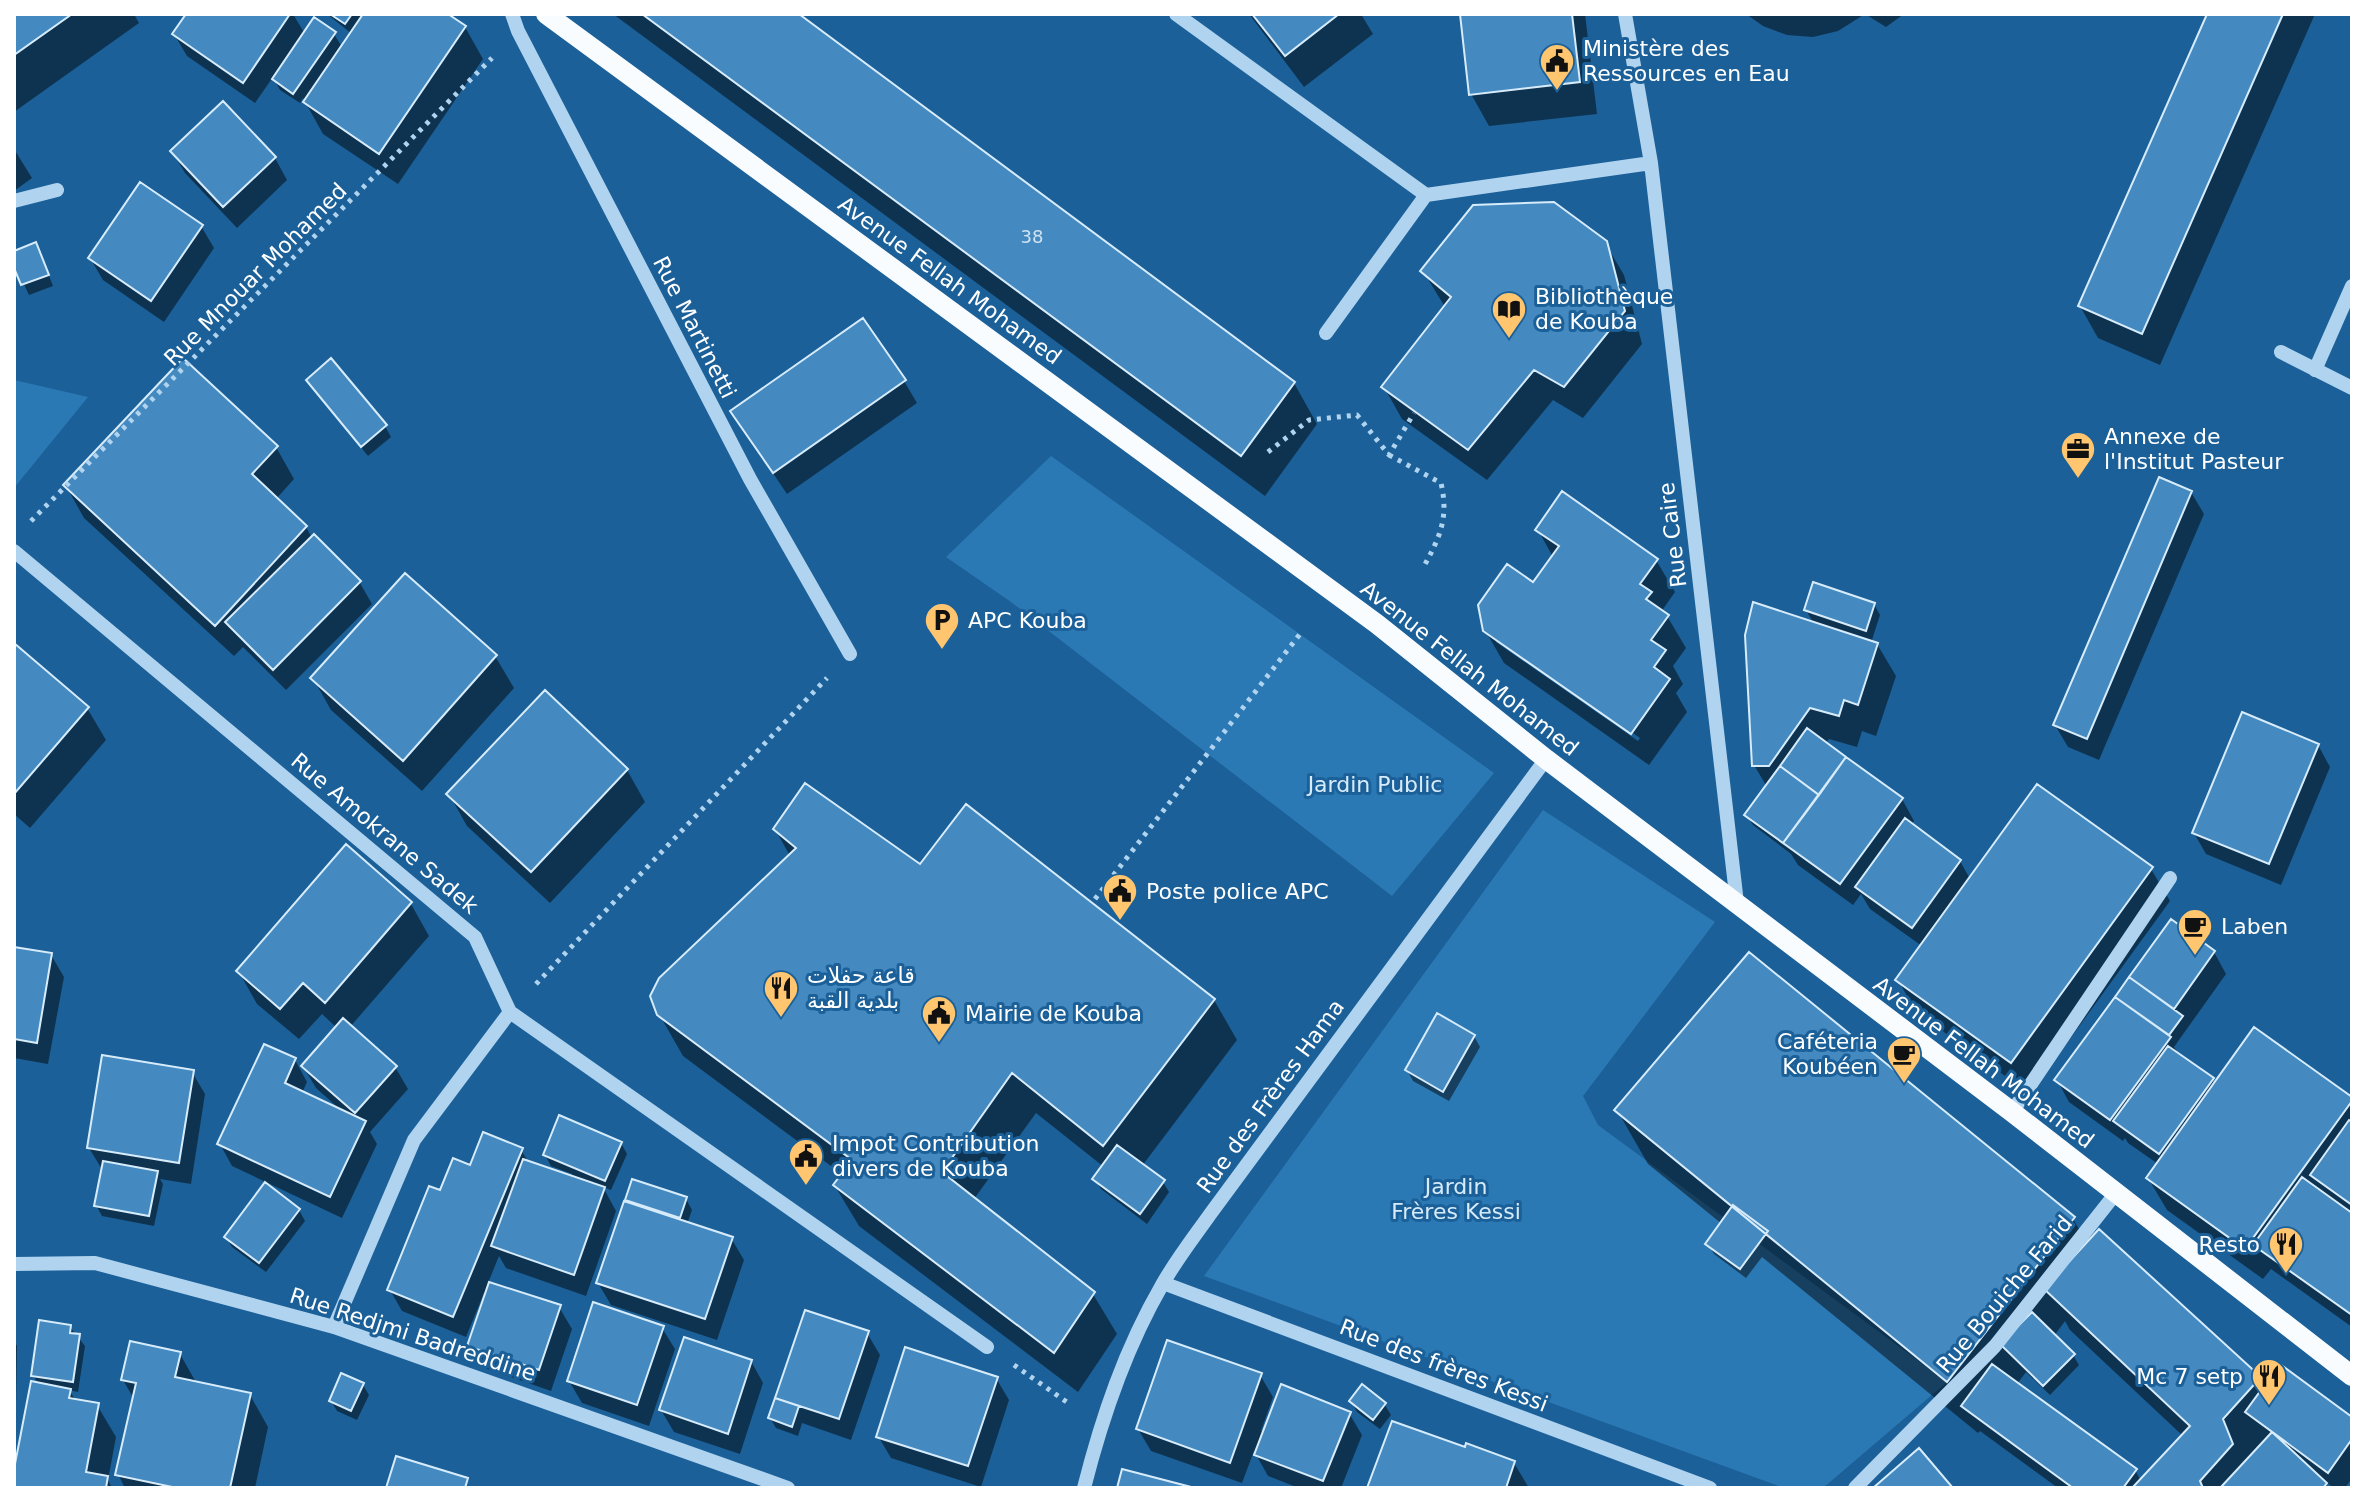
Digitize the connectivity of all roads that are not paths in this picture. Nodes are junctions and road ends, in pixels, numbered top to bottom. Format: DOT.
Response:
graph roads {
  1 [pos="512,14"];
  2 [pos="546,14"];
  3 [pos="1176,14"];
  4 [pos="1625,14"];
  5 [pos="1651,163"];
  6 [pos="57,190"];
  7 [pos="1426,195"];
  8 [pos="14,201"];
  9 [pos="2352,286"];
  10 [pos="1326,333"];
  11 [pos="2281,352"];
  12 [pos="2315,370"];
  13 [pos="2352,388"];
  14 [pos="14,551"];
  15 [pos="850,654"];
  16 [pos="1546,759"];
  17 [pos="2170,878"];
  18 [pos="1737,903"];
  19 [pos="510,1012"];
  20 [pos="2012,1112"];
  21 [pos="2116,1193"];
  22 [pos="14,1264"];
  23 [pos="1163,1283"];
  24 [pos="334,1327"];
  25 [pos="987,1347"];
  26 [pos="2352,1376"];
  27 [pos="788,1488"];
  28 [pos="1084,1488"];
  29 [pos="1710,1488"];
  30 [pos="1855,1488"];
  1 -- 15 [label="street, Rue Martinetti"];
  2 -- 16 [label="main road, Avenue Fellah Mohamed"];
  3 -- 7 [label="street"];
  4 -- 5 [label="street, Rue Caire"];
  5 -- 7 [label="street"];
  5 -- 18 [label="street, Rue Caire"];
  6 -- 8 [label="street"];
  7 -- 10 [label="street"];
  9 -- 12 [label="street"];
  11 -- 12 [label="street"];
  12 -- 13 [label="street"];
  14 -- 19 [label="street, Rue Amokrane Sadek"];
  16 -- 18 [label="main road, Avenue Fellah Mohamed"];
  16 -- 23 [label="street, Rue des Frères Hama"];
  17 -- 20 [label="street"];
  18 -- 20 [label="main road, Avenue Fellah Mohamed"];
  19 -- 24 [label="street"];
  19 -- 25 [label="street, Rue Amokrane Sadek"];
  20 -- 21 [label="main road, Avenue Fellah Mohamed"];
  21 -- 26 [label="main road, Avenue Fellah Mohamed"];
  21 -- 30 [label="street, Rue Bouiche Farid"];
  22 -- 24 [label="street, Rue Redjmi Badreddine"];
  23 -- 28 [label="street, Rue des Frères Hama"];
  23 -- 29 [label="street, Rue des frères Kessi"];
  24 -- 27 [label="street, Rue Redjmi Badreddine"];
}
